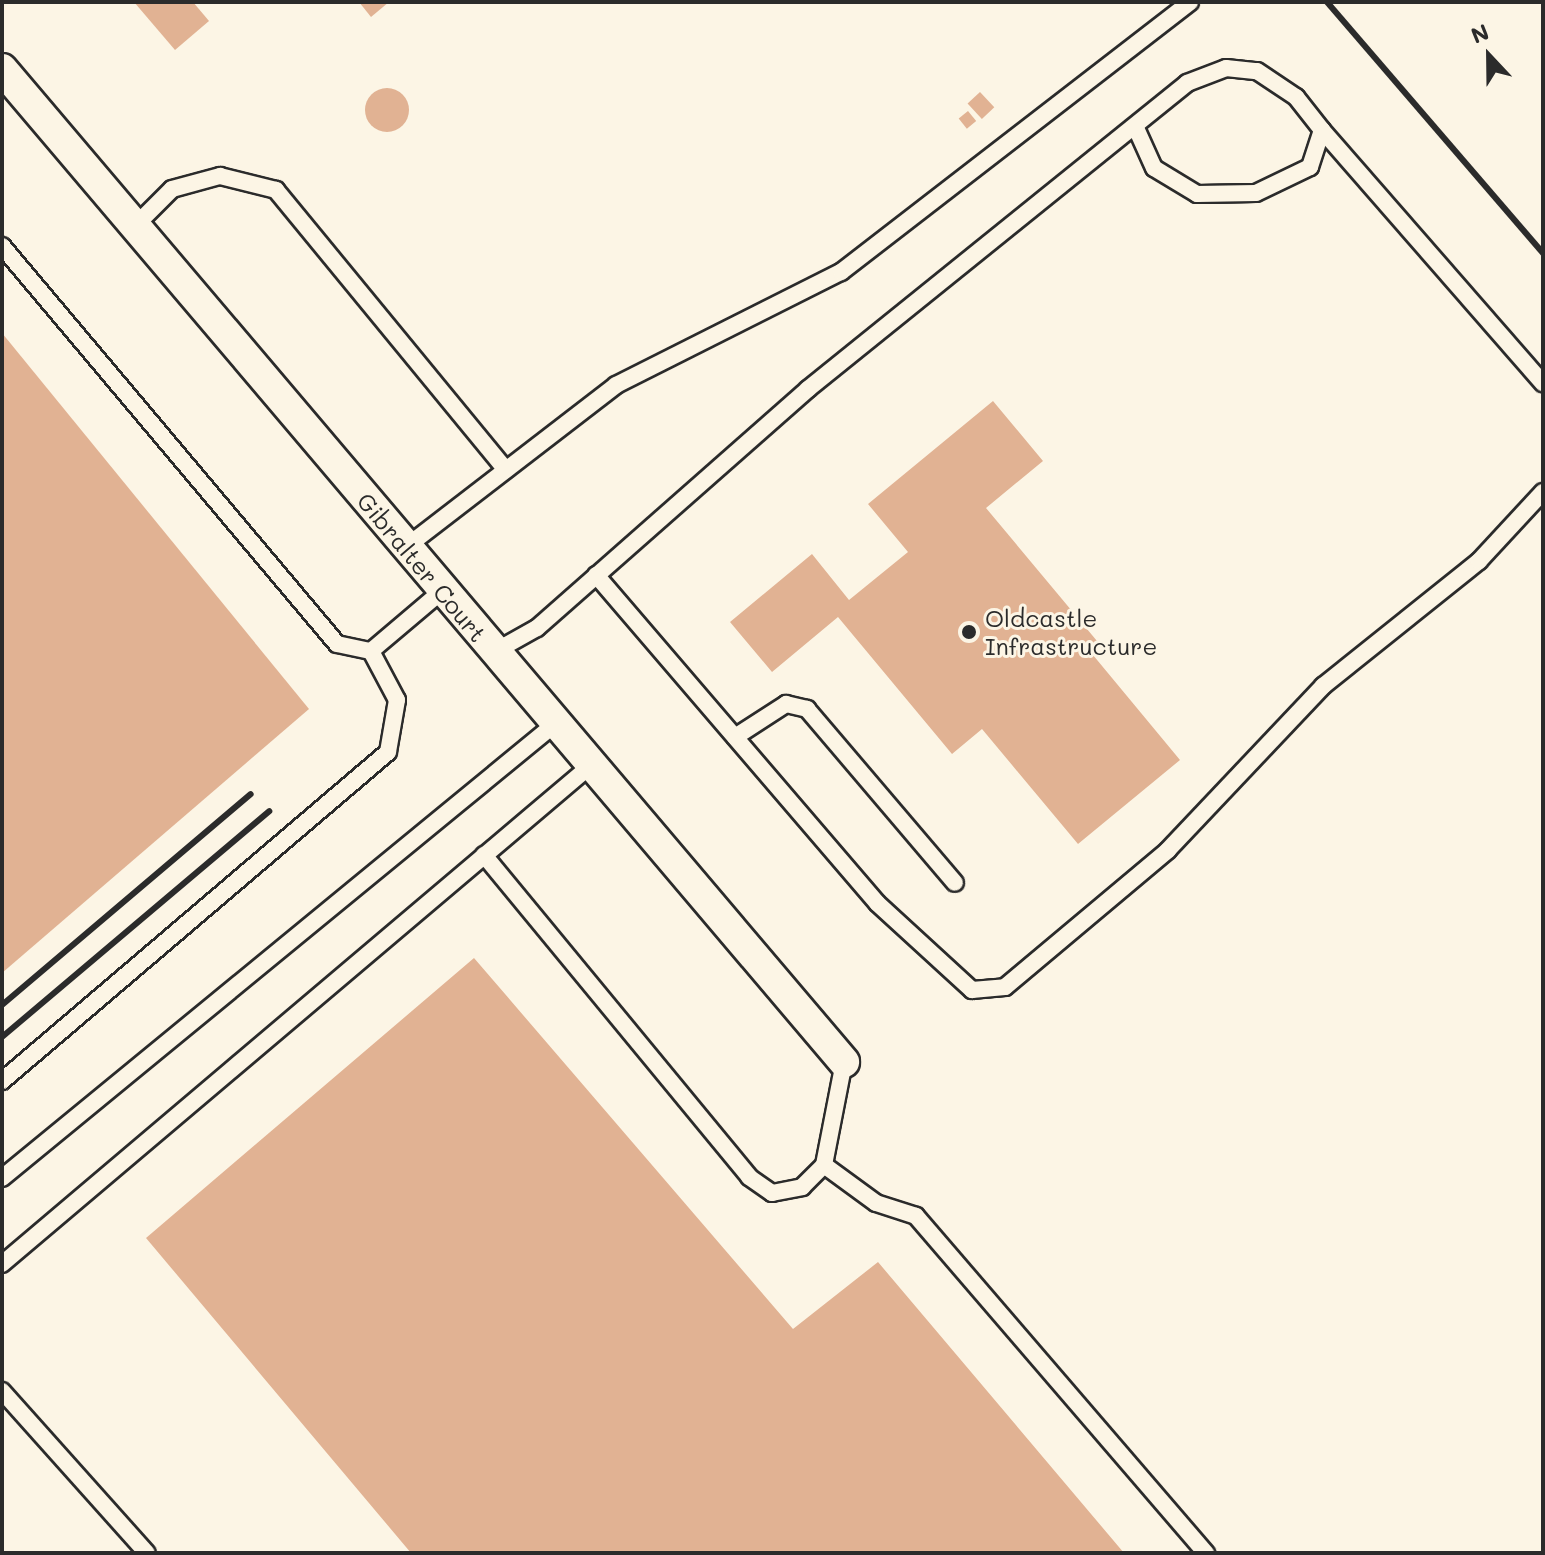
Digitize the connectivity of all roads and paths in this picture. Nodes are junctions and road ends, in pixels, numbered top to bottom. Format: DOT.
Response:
graph roads {
  1 [pos="1190,2"];
  2 [pos="2,69"];
  3 [pos="1135,126"];
  4 [pos="1322,130"];
  5 [pos="135,226"];
  6 [pos="2,246"];
  7 [pos="1543,383"];
  8 [pos="506,470"];
  9 [pos="1543,492"];
  10 [pos="406,547"];
  11 [pos="596,575"];
  12 [pos="442,591"];
  13 [pos="371,651"];
  14 [pos="494,652"];
  15 [pos="555,724"];
  16 [pos="735,737"];
  17 [pos="590,766"];
  18 [pos="484,855"];
  19 [pos="955,883"];
  20 [pos="844,1062"];
  21 [pos="2,1081"];
  22 [pos="824,1165"];
  23 [pos="2,1178"];
  24 [pos="2,1264"];
  25 [pos="2,1391"];
  26 [pos="147,1553"];
  27 [pos="1206,1553"];
  1 -- 8 [label="lane"];
  2 -- 5 [label="street, Gibralter Court"];
  3 -- 4 [label="lane"];
  3 -- 4 [label="lane"];
  3 -- 11 [label="lane"];
  4 -- 7 [label="lane"];
  5 -- 8 [label="lane"];
  5 -- 10 [label="street, Gibralter Court"];
  6 -- 13 [label="lane"];
  8 -- 10 [label="lane"];
  9 -- 16 [label="lane"];
  10 -- 12 [label="street, Gibralter Court"];
  11 -- 14 [label="lane"];
  11 -- 16 [label="lane"];
  12 -- 13 [label="lane"];
  12 -- 14 [label="street, Gibralter Court"];
  13 -- 21 [label="lane"];
  14 -- 15 [label="street, Gibralter Court"];
  15 -- 17 [label="street, Gibralter Court"];
  15 -- 23 [label="lane"];
  16 -- 19 [label="lane"];
  17 -- 18 [label="lane"];
  17 -- 20 [label="street, Gibralter Court"];
  18 -- 22 [label="lane"];
  18 -- 24 [label="lane"];
  20 -- 22 [label="lane"];
  22 -- 27 [label="lane"];
  25 -- 26 [label="lane"];
}
